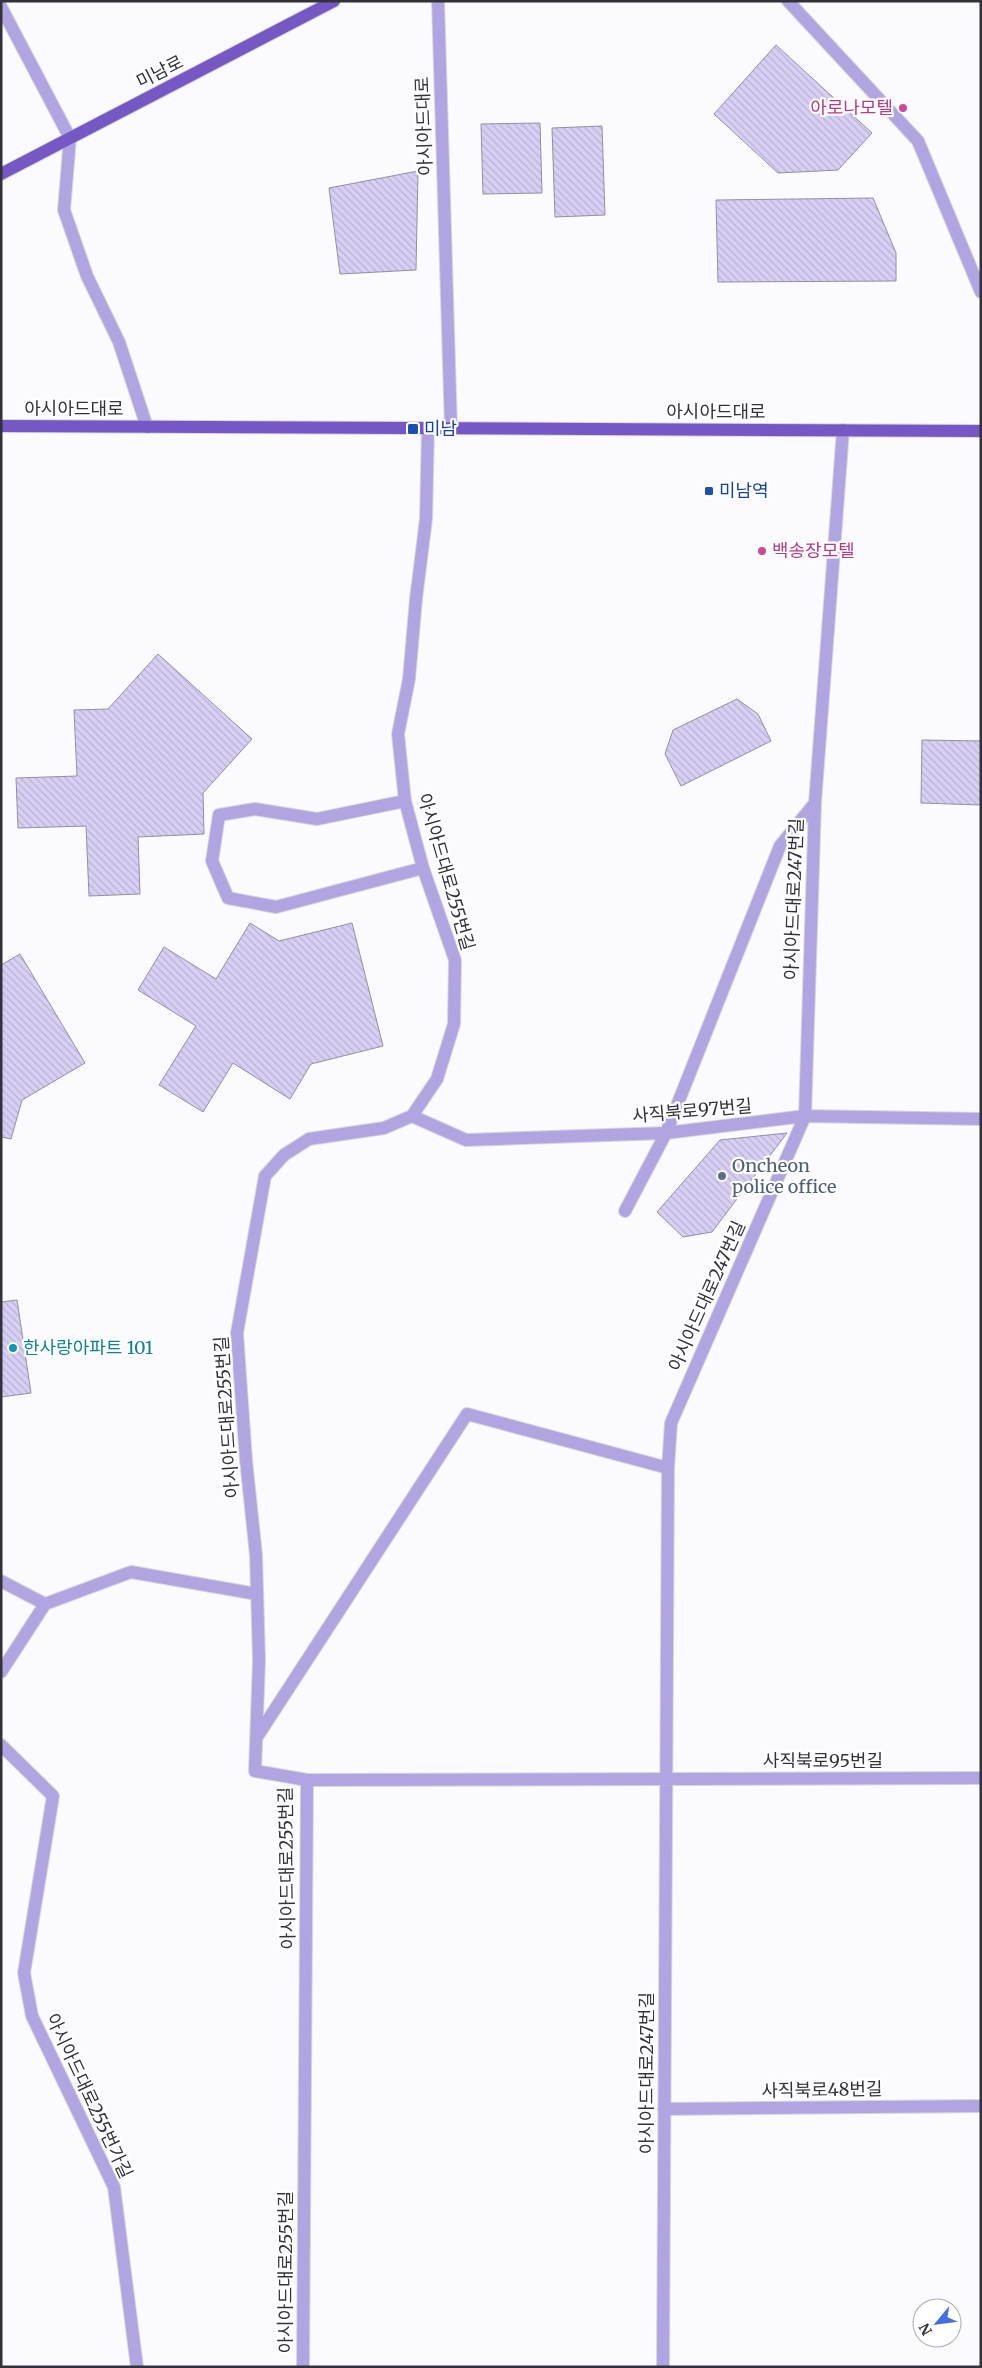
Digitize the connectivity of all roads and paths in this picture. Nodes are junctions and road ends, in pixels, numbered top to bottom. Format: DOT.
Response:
graph roads {
  1 [pos="334,1"];
  2 [pos="438,1"];
  3 [pos="788,1"];
  4 [pos="1,6"];
  5 [pos="70,138"];
  6 [pos="1,174"];
  7 [pos="981,292"];
  8 [pos="1,426"];
  9 [pos="147,427"];
  10 [pos="428,428"];
  11 [pos="451,429"];
  12 [pos="843,430"];
  13 [pos="981,431"];
  14 [pos="405,801"];
  15 [pos="815,802"];
  16 [pos="423,868"];
  17 [pos="412,1116"];
  18 [pos="805,1116"];
  19 [pos="981,1118"];
  20 [pos="666,1133"];
  21 [pos="625,1211"];
  22 [pos="668,1468"];
  23 [pos="1,1581"];
  24 [pos="257,1594"];
  25 [pos="45,1604"];
  26 [pos="1,1672"];
  27 [pos="257,1737"];
  28 [pos="1,1745"];
  29 [pos="981,1778"];
  30 [pos="666,1779"];
  31 [pos="307,1780"];
  32 [pos="981,2106"];
  33 [pos="664,2109"];
  34 [pos="137,2367"];
  35 [pos="303,2367"];
  36 [pos="663,2367"];
  1 -- 5 [label="main road, 미남로"];
  2 -- 11 [label="street, 아시아드대로"];
  3 -- 7 [label="street"];
  4 -- 5 [label="street"];
  5 -- 6 [label="main road, 미남로"];
  5 -- 9 [label="street, 아시아드대로"];
  8 -- 9 [label="main road, 아시아드대로"];
  9 -- 10 [label="main road, 아시아드대로"];
  10 -- 11 [label="main road, 아시아드대로"];
  10 -- 14 [label="street, 아시아드대로255번길"];
  11 -- 12 [label="main road, 아시아드대로"];
  12 -- 13 [label="main road, 아시아드대로"];
  12 -- 15 [label="street, 아시아드대로247번길"];
  14 -- 16 [label="street, 아시아드대로255번길"];
  14 -- 16 [label="street"];
  15 -- 18 [label="street, 아시아드대로247번길"];
  15 -- 20 [label="street, 아시아드대로247번길"];
  16 -- 17 [label="street, 아시아드대로255번길"];
  17 -- 20 [label="street, 사직북로97번길"];
  17 -- 24 [label="street, 아시아드대로255번길"];
  18 -- 19 [label="street, 사직북로97번길"];
  18 -- 20 [label="street, 사직북로97번길"];
  18 -- 22 [label="street, 아시아드대로247번길"];
  20 -- 21 [label="street, 아시아드대로247번길"];
  22 -- 27 [label="street"];
  22 -- 30 [label="street, 아시아드대로247번길"];
  23 -- 25 [label="street"];
  24 -- 25 [label="street"];
  24 -- 27 [label="street, 아시아드대로255번길"];
  25 -- 26 [label="street"];
  27 -- 31 [label="street, 아시아드대로255번길"];
  28 -- 34 [label="street, 아시아드대로255번가길"];
  29 -- 30 [label="street, 사직북로95번길"];
  30 -- 31 [label="street"];
  30 -- 33 [label="street, 아시아드대로247번길"];
  31 -- 35 [label="street, 아시아드대로255번길"];
  32 -- 33 [label="street, 사직북로48번길"];
  33 -- 36 [label="street, 아시아드대로247번길"];
}
